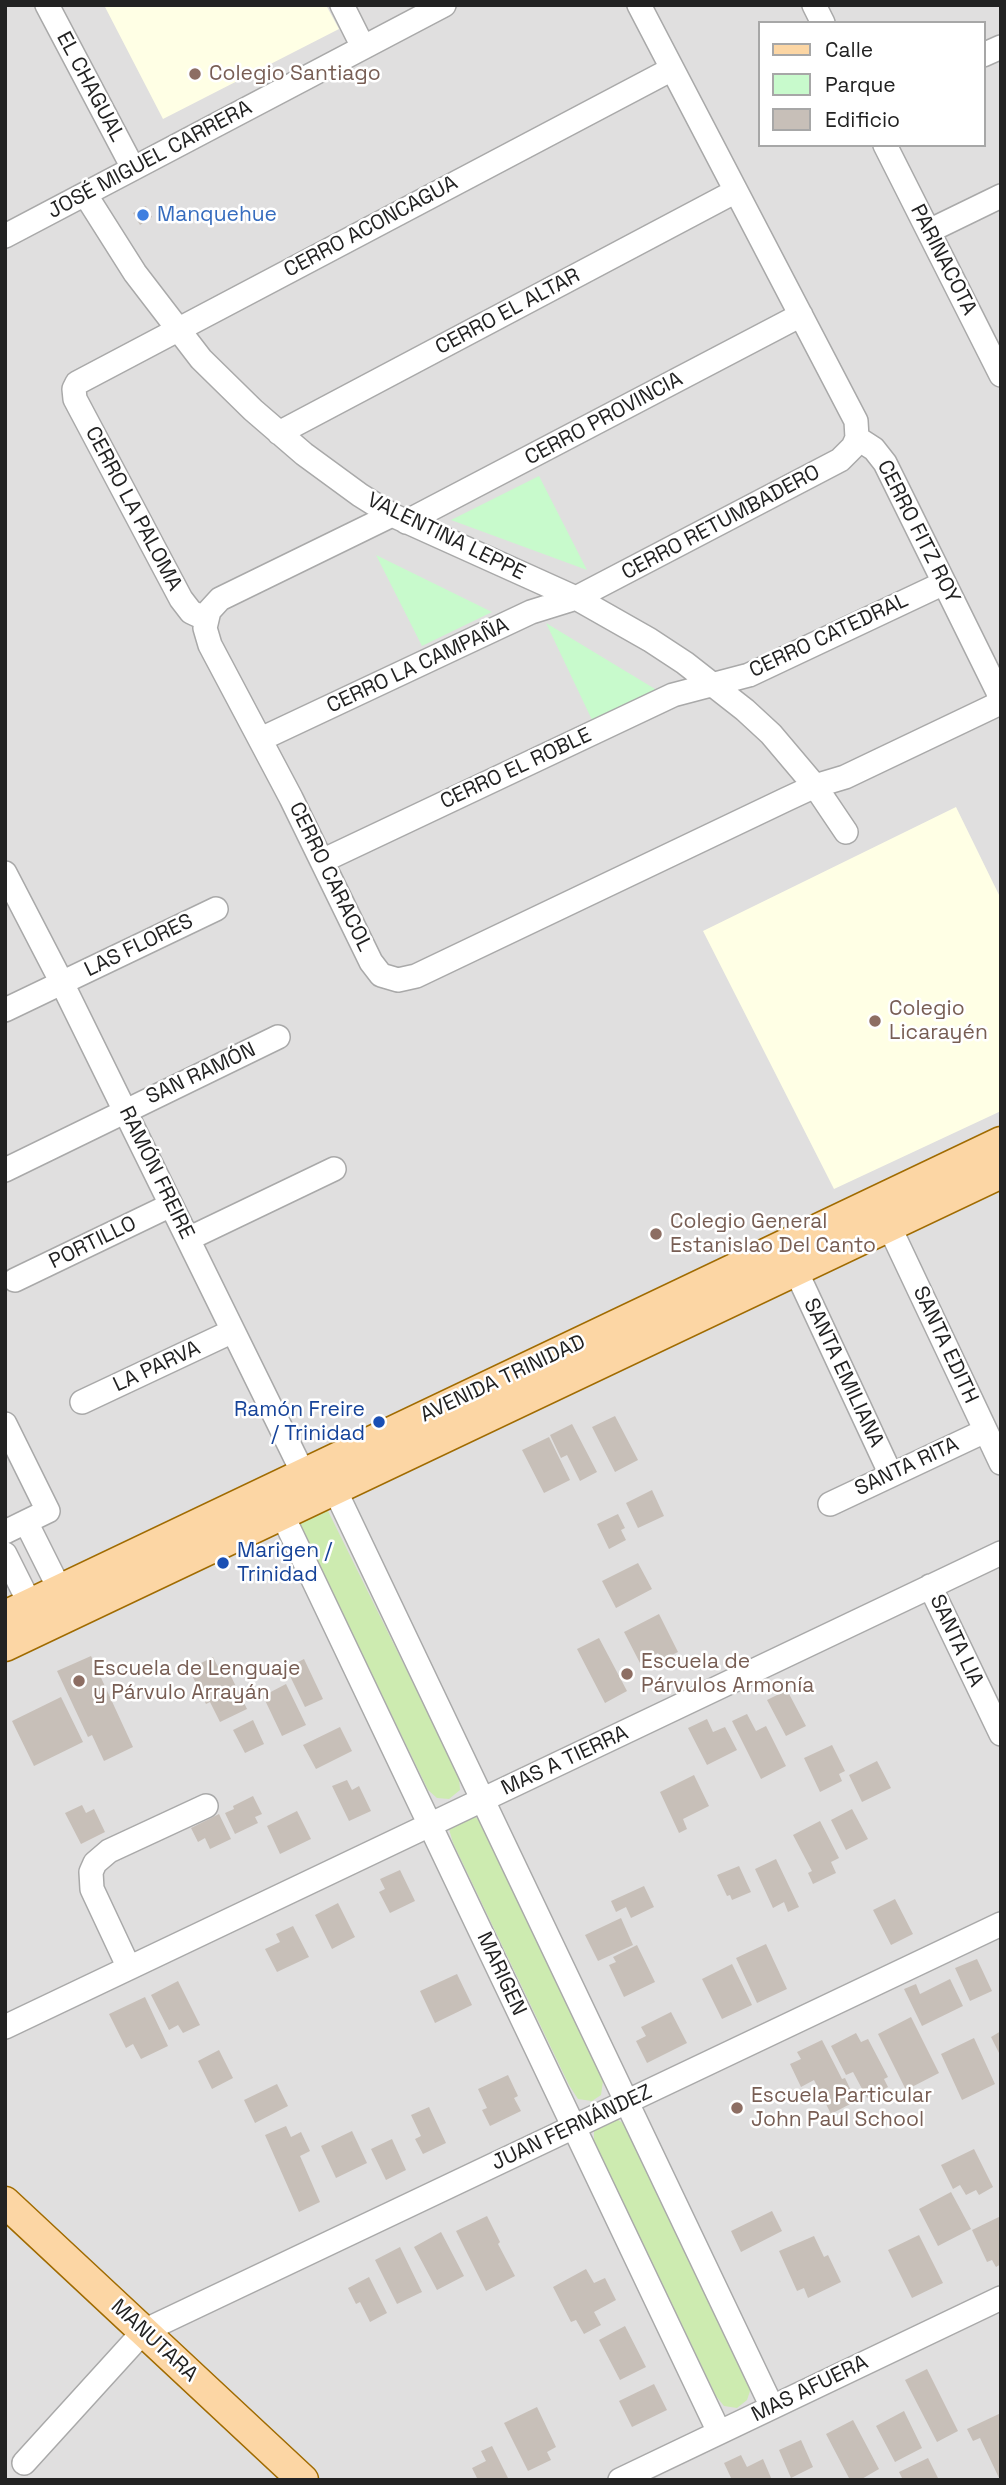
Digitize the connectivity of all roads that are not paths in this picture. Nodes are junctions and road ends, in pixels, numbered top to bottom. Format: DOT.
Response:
graph roads {
  1 [pos="47,5"];
  2 [pos="342,5"];
  3 [pos="444,5"];
  4 [pos="639,5"];
  5 [pos="814,5"];
  6 [pos="822,21"];
  7 [pos="363,47"];
  8 [pos="1001,47"];
  9 [pos="985,54"];
  10 [pos="673,69"];
  11 [pos="886,147"];
  12 [pos="133,168"];
  13 [pos="736,191"];
  14 [pos="85,194"];
  15 [pos="1001,196"];
  16 [pos="929,231"];
  17 [pos="5,236"];
  18 [pos="801,315"];
  19 [pos="176,329"];
  20 [pos="997,360"];
  21 [pos="74,389"];
  22 [pos="279,433"];
  23 [pos="857,438"];
  24 [pos="399,519"];
  25 [pos="944,583"];
  26 [pos="576,598"];
  27 [pos="205,619"];
  28 [pos="712,684"];
  29 [pos="261,739"];
  30 [pos="816,786"];
  31 [pos="846,832"];
  32 [pos="322,861"];
  33 [pos="5,873"];
  34 [pos="216,909"];
  35 [pos="62,983"];
  36 [pos="5,1010"];
  37 [pos="278,1037"];
  38 [pos="125,1110"];
  39 [pos="1000,1144"];
  40 [pos="334,1168"];
  41 [pos="5,1170"];
  42 [pos="1001,1172"];
  43 [pos="171,1205"];
  44 [pos="889,1226"];
  45 [pos="188,1239"];
  46 [pos="796,1271"];
  47 [pos="15,1280"];
  48 [pos="233,1331"];
  49 [pos="82,1402"];
  50 [pos="5,1424"];
  51 [pos="985,1430"];
  52 [pos="1001,1463"];
  53 [pos="304,1475"];
  54 [pos="891,1475"];
  55 [pos="334,1490"];
  56 [pos="830,1504"];
  57 [pos="283,1515"];
  58 [pos="26,1522"];
  59 [pos="5,1532"];
  60 [pos="1001,1553"];
  61 [pos="5,1554"];
  62 [pos="930,1586"];
  63 [pos="60,1590"];
  64 [pos="18,1610"];
  65 [pos="5,1646"];
  66 [pos="1001,1734"];
  67 [pos="482,1800"];
  68 [pos="206,1806"];
  69 [pos="430,1825"];
  70 [pos="1001,1924"];
  71 [pos="129,1968"];
  72 [pos="5,2027"];
  73 [pos="627,2102"];
  74 [pos="574,2127"];
  75 [pos="5,2202"];
  76 [pos="1001,2298"];
  77 [pos="144,2331"];
  78 [pos="772,2407"];
  79 [pos="719,2432"];
  80 [pos="24,2463"];
  81 [pos="303,2480"];
  82 [pos="620,2480"];
  1 -- 12 [label="street, EL CHAGUAL"];
  2 -- 7 [label="street"];
  3 -- 7 [label="street, JOSÉ MIGUEL CARRERA"];
  4 -- 10 [label="street"];
  5 -- 6 [label="street"];
  7 -- 12 [label="street, JOSÉ MIGUEL CARRERA"];
  8 -- 9 [label="street"];
  10 -- 13 [label="street"];
  10 -- 19 [label="street, CERRO ACONCAGUA"];
  11 -- 16 [label="street, PARINACOTA"];
  12 -- 14 [label="street, JOSÉ MIGUEL CARRERA"];
  13 -- 18 [label="street"];
  13 -- 22 [label="street, CERRO EL ALTAR"];
  14 -- 17 [label="street, JOSÉ MIGUEL CARRERA"];
  14 -- 19 [label="street, VALENTINA LEPPE"];
  15 -- 16 [label="street"];
  16 -- 20 [label="street, PARINACOTA"];
  18 -- 23 [label="street"];
  18 -- 24 [label="street, CERRO PROVINCIA"];
  19 -- 21 [label="street, CERRO ACONCAGUA"];
  19 -- 22 [label="street, VALENTINA LEPPE"];
  21 -- 27 [label="street, CERRO LA PALOMA"];
  22 -- 24 [label="street, VALENTINA LEPPE"];
  23 -- 25 [label="street, CERRO FITZ ROY"];
  23 -- 26 [label="street, CERRO RETUMBADERO"];
  24 -- 26 [label="street, VALENTINA LEPPE"];
  24 -- 27 [label="street"];
  25 -- 28 [label="street, CERRO CATEDRAL"];
  25 -- 30 [label="street, CERRO FITZ ROY"];
  26 -- 28 [label="street, VALENTINA LEPPE"];
  26 -- 29 [label="street, CERRO LA CAMPAÑA"];
  27 -- 29 [label="street, CERRO CARACOL"];
  28 -- 30 [label="street, VALENTINA LEPPE"];
  28 -- 32 [label="street, CERRO EL ROBLE"];
  29 -- 32 [label="street, CERRO CARACOL"];
  30 -- 31 [label="street, VALENTINA LEPPE"];
  30 -- 32 [label="street, CERRO CARACOL"];
  33 -- 35 [label="street, RAMÓN FREIRE"];
  34 -- 35 [label="street, LAS FLORES"];
  35 -- 36 [label="street, LAS FLORES"];
  35 -- 38 [label="street, RAMÓN FREIRE"];
  37 -- 38 [label="street, SAN RAMÓN"];
  38 -- 41 [label="street, SAN RAMÓN"];
  38 -- 43 [label="street, RAMÓN FREIRE"];
  39 -- 53 [label="main road, AVENIDA TRINIDAD"];
  40 -- 45 [label="street"];
  42 -- 44 [label="main road, AVENIDA TRINIDAD"];
  43 -- 45 [label="street, RAMÓN FREIRE"];
  43 -- 47 [label="street, PORTILLO"];
  44 -- 46 [label="main road, AVENIDA TRINIDAD"];
  44 -- 51 [label="street, SANTA EDITH"];
  45 -- 48 [label="street, RAMÓN FREIRE"];
  46 -- 54 [label="street, SANTA EMILIANA"];
  46 -- 55 [label="main road, AVENIDA TRINIDAD"];
  48 -- 49 [label="street, LA PARVA"];
  48 -- 53 [label="street, RAMÓN FREIRE"];
  50 -- 58 [label="street"];
  51 -- 52 [label="street, SANTA EDITH"];
  51 -- 54 [label="street, SANTA RITA"];
  53 -- 55 [label="street"];
  53 -- 57 [label="street"];
  53 -- 63 [label="main road, AVENIDA TRINIDAD"];
  54 -- 56 [label="street, SANTA RITA"];
  55 -- 57 [label="main road, AVENIDA TRINIDAD"];
  55 -- 67 [label="street"];
  57 -- 65 [label="main road, AVENIDA TRINIDAD"];
  57 -- 69 [label="street, MARIGEN"];
  58 -- 59 [label="street"];
  58 -- 63 [label="street"];
  60 -- 62 [label="street, MAS A TIERRA"];
  61 -- 64 [label="street"];
  62 -- 66 [label="street, SANTA LIA"];
  62 -- 67 [label="street, MAS A TIERRA"];
  63 -- 64 [label="main road, AVENIDA TRINIDAD"];
  67 -- 69 [label="street, MAS A TIERRA"];
  67 -- 73 [label="street"];
  68 -- 71 [label="street"];
  69 -- 71 [label="street, MAS A TIERRA"];
  69 -- 74 [label="street, MARIGEN"];
  70 -- 73 [label="street, JUAN FERNÁNDEZ"];
  71 -- 72 [label="street, MAS A TIERRA"];
  73 -- 74 [label="street, JUAN FERNÁNDEZ"];
  73 -- 78 [label="street"];
  74 -- 77 [label="street, JUAN FERNÁNDEZ"];
  74 -- 79 [label="street, MARIGEN"];
  75 -- 77 [label="main road, MANUTARA"];
  76 -- 78 [label="street, MAS AFUERA"];
  77 -- 80 [label="street"];
  77 -- 81 [label="main road, MANUTARA"];
  78 -- 79 [label="street, MAS AFUERA"];
  79 -- 82 [label="street, MAS AFUERA"];
}
